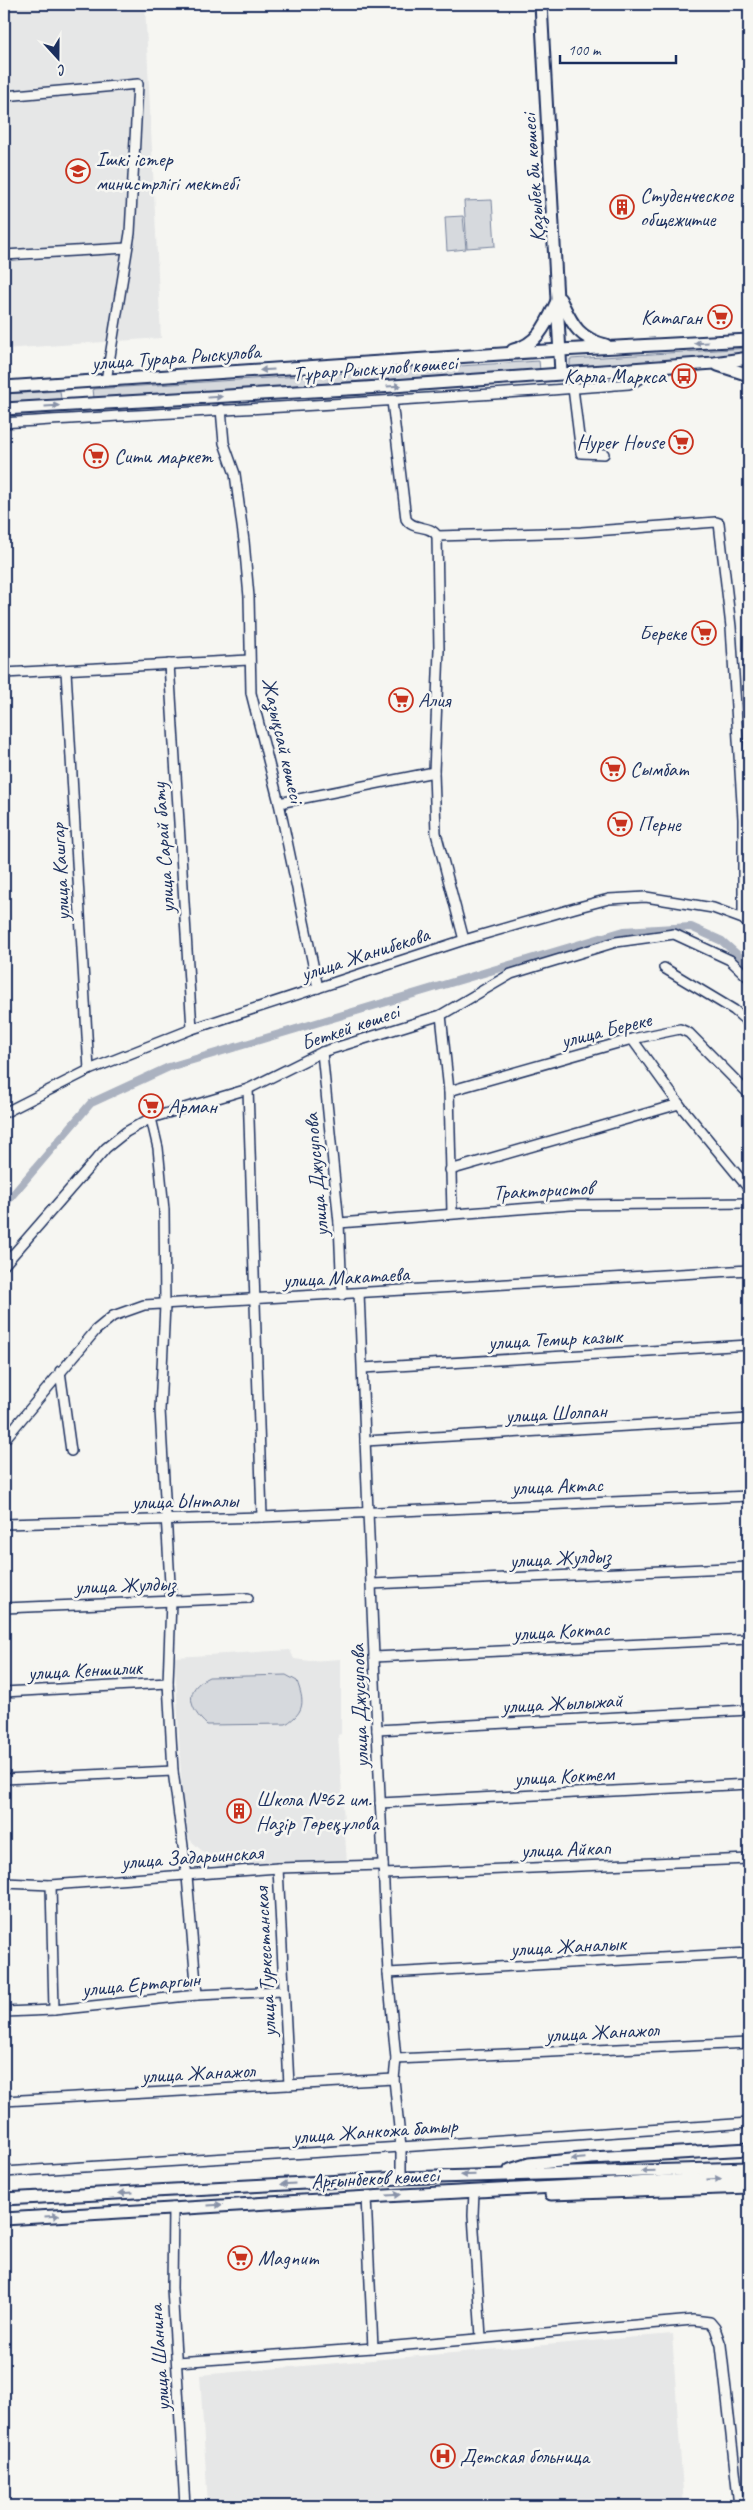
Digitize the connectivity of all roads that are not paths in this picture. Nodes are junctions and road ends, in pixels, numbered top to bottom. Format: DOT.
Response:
graph roads {
  1 [pos="541,4"];
  2 [pos="4,96"];
  3 [pos="127,248"];
  4 [pos="4,256"];
  5 [pos="559,296"];
  6 [pos="749,340"];
  7 [pos="625,348"];
  8 [pos="560,350"];
  9 [pos="487,356"];
  10 [pos="749,358"];
  11 [pos="714,364"];
  12 [pos="651,368"];
  13 [pos="561,373"];
  14 [pos="749,374"];
  15 [pos="106,381"];
  16 [pos="77,383"];
  17 [pos="4,387"];
  18 [pos="365,388"];
  19 [pos="573,388"];
  20 [pos="563,389"];
  21 [pos="392,401"];
  22 [pos="366,403"];
  23 [pos="78,404"];
  24 [pos="4,409"];
  25 [pos="221,409"];
  26 [pos="4,423"];
  27 [pos="604,454"];
  28 [pos="437,536"];
  29 [pos="249,660"];
  30 [pos="168,664"];
  31 [pos="66,672"];
  32 [pos="4,673"];
  33 [pos="434,772"];
  34 [pos="279,803"];
  35 [pos="746,922"];
  36 [pos="464,940"];
  37 [pos="664,968"];
  38 [pos="749,978"];
  39 [pos="318,988"];
  40 [pos="441,1015"];
  41 [pos="749,1023"];
  42 [pos="192,1029"];
  43 [pos="632,1039"];
  44 [pos="322,1052"];
  45 [pos="90,1070"];
  46 [pos="248,1089"];
  47 [pos="449,1091"];
  48 [pos="749,1094"];
  49 [pos="679,1104"];
  50 [pos="4,1113"];
  51 [pos="151,1118"];
  52 [pos="450,1170"];
  53 [pos="749,1189"];
  54 [pos="749,1203"];
  55 [pos="452,1213"];
  56 [pos="339,1223"];
  57 [pos="4,1265"];
  58 [pos="749,1270"];
  59 [pos="359,1293"];
  60 [pos="342,1295"];
  61 [pos="255,1299"];
  62 [pos="165,1305"];
  63 [pos="749,1345"];
  64 [pos="362,1368"];
  65 [pos="60,1370"];
  66 [pos="749,1419"];
  67 [pos="4,1440"];
  68 [pos="365,1441"];
  69 [pos="71,1451"];
  70 [pos="749,1496"];
  71 [pos="367,1512"];
  72 [pos="262,1517"];
  73 [pos="165,1518"];
  74 [pos="4,1524"];
  75 [pos="749,1567"];
  76 [pos="372,1584"];
  77 [pos="248,1598"];
  78 [pos="171,1601"];
  79 [pos="4,1608"];
  80 [pos="749,1639"];
  81 [pos="374,1658"];
  82 [pos="168,1683"];
  83 [pos="4,1692"];
  84 [pos="749,1710"];
  85 [pos="376,1730"];
  86 [pos="173,1771"];
  87 [pos="4,1779"];
  88 [pos="749,1784"];
  89 [pos="380,1803"];
  90 [pos="749,1859"];
  91 [pos="278,1868"];
  92 [pos="383,1870"];
  93 [pos="187,1876"];
  94 [pos="4,1883"];
  95 [pos="51,1884"];
  96 [pos="749,1953"];
  97 [pos="388,1973"];
  98 [pos="282,1991"];
  99 [pos="197,1995"];
  100 [pos="54,2010"];
  101 [pos="4,2012"];
  102 [pos="749,2043"];
  103 [pos="396,2059"];
  104 [pos="394,2079"];
  105 [pos="289,2085"];
  106 [pos="4,2101"];
  107 [pos="749,2123"];
  108 [pos="401,2147"];
  109 [pos="749,2149"];
  110 [pos="749,2168"];
  111 [pos="4,2172"];
  112 [pos="492,2174"];
  113 [pos="749,2177"];
  114 [pos="401,2178"];
  115 [pos="749,2187"];
  116 [pos="497,2190"];
  117 [pos="474,2191"];
  118 [pos="366,2197"];
  119 [pos="4,2199"];
  120 [pos="173,2208"];
  121 [pos="4,2219"];
  122 [pos="481,2337"];
  123 [pos="373,2348"];
  124 [pos="177,2362"];
  125 [pos="185,2506"];
  126 [pos="739,2506"];
  1 -- 5 [label="main road, Қазыбек би көшесі"];
  2 -- 3 [label="street"];
  3 -- 4 [label="street"];
  3 -- 15 [label="street"];
  5 -- 7 [label="main road"];
  5 -- 8 [label="main road, Қазыбек би көшесі"];
  5 -- 9 [label="main road"];
  6 -- 7 [label="main road, one-way"];
  7 -- 8 [label="main road"];
  8 -- 9 [label="main road, улица Турара Рыскулова"];
  8 -- 13 [label="main road, Қазыбек би көшесі"];
  9 -- 15 [label="main road, улица Турара Рыскулова, one-way"];
  10 -- 11 [label="main road, Тұрар Рыскұлов көшесі"];
  11 -- 12 [label="main road, Тұрар Рыскұлов көшесі"];
  11 -- 14 [label="main road"];
  12 -- 13 [label="main road, Тұрар Рыскұлов көшесі"];
  12 -- 19 [label="street"];
  18 -- 13 [label="main road, Тұрар Рыскұлов көшесі, one-way"];
  13 -- 20 [label="street"];
  15 -- 16 [label="main road, улица Турара Рыскулова"];
  16 -- 17 [label="main road, улица Турара Рыскулова"];
  16 -- 23 [label="main road"];
  18 -- 22 [label="street"];
  23 -- 18 [label="main road, Тұрар Рыскұлов көшесі, one-way"];
  19 -- 20 [label="street"];
  19 -- 27 [label="street"];
  20 -- 21 [label="street"];
  21 -- 22 [label="street"];
  21 -- 28 [label="street"];
  22 -- 25 [label="street"];
  24 -- 23 [label="main road, Тұрар Рыскұлов көшесі, one-way"];
  25 -- 26 [label="street"];
  25 -- 29 [label="street, Жазықсай көшесі"];
  28 -- 33 [label="street"];
  28 -- 35 [label="street"];
  29 -- 30 [label="street"];
  29 -- 34 [label="street, Жазықсай көшесі"];
  30 -- 31 [label="street"];
  30 -- 42 [label="street, улица Сарай бату"];
  31 -- 32 [label="street"];
  31 -- 45 [label="street, улица Кашгар"];
  33 -- 34 [label="street"];
  33 -- 36 [label="street"];
  34 -- 39 [label="street, Жазықсай көшесі"];
  35 -- 36 [label="street, улица Жанибекова"];
  36 -- 39 [label="street, улица Жанибекова"];
  37 -- 41 [label="street"];
  38 -- 40 [label="street, Беткей көшесі"];
  39 -- 42 [label="street, улица Жанибекова"];
  40 -- 44 [label="street, Беткей көшесі"];
  40 -- 47 [label="street"];
  42 -- 45 [label="street, улица Жанибекова"];
  43 -- 47 [label="street, улица Береке"];
  43 -- 48 [label="street, улица Береке"];
  43 -- 49 [label="street"];
  44 -- 46 [label="street, Беткей көшесі"];
  44 -- 56 [label="street, улица Джусупова"];
  45 -- 50 [label="street, улица Жанибекова"];
  46 -- 51 [label="street, Беткей көшесі"];
  46 -- 61 [label="street"];
  47 -- 52 [label="street"];
  49 -- 52 [label="street"];
  49 -- 53 [label="street"];
  51 -- 57 [label="street, Беткей көшесі"];
  51 -- 62 [label="street"];
  52 -- 55 [label="street"];
  54 -- 55 [label="street, Трактористов"];
  55 -- 56 [label="street, Трактористов"];
  56 -- 60 [label="street, улица Джусупова"];
  58 -- 59 [label="street, улица Макатаева"];
  59 -- 60 [label="street, улица Макатаева"];
  59 -- 64 [label="street, улица Джусупова"];
  60 -- 61 [label="street, улица Макатаева"];
  61 -- 62 [label="street, улица Макатаева"];
  61 -- 72 [label="street"];
  62 -- 65 [label="street, улица Макатаева"];
  62 -- 73 [label="street"];
  63 -- 64 [label="street, улица Темир казык"];
  64 -- 68 [label="street, улица Джусупова"];
  65 -- 67 [label="street, улица Макатаева"];
  65 -- 69 [label="street"];
  66 -- 68 [label="street, улица Шолпан"];
  68 -- 71 [label="street, улица Джусупова"];
  70 -- 71 [label="street, улица Актас"];
  71 -- 72 [label="street, улица Ынталы"];
  71 -- 76 [label="street, улица Джусупова"];
  72 -- 73 [label="street, улица Ынталы"];
  73 -- 74 [label="street, улица Ынталы"];
  73 -- 78 [label="street"];
  75 -- 76 [label="street, улица Жулдыз"];
  76 -- 81 [label="street, улица Джусупова"];
  77 -- 78 [label="street, улица Жулдыз"];
  78 -- 79 [label="street, улица Жулдыз"];
  78 -- 82 [label="street"];
  80 -- 81 [label="street, улица Коктас"];
  81 -- 85 [label="street, улица Джусупова"];
  82 -- 83 [label="street, улица Кеншилик"];
  82 -- 86 [label="street"];
  84 -- 85 [label="street, улица Жылыжай"];
  85 -- 89 [label="street, улица Джусупова"];
  86 -- 87 [label="street"];
  86 -- 93 [label="street"];
  88 -- 89 [label="street, улица Коктем"];
  89 -- 92 [label="street, улица Джусупова"];
  90 -- 92 [label="street, улица Айкап"];
  91 -- 92 [label="street, улица Задарьинская"];
  91 -- 93 [label="street, улица Задарьинская"];
  91 -- 98 [label="street, улица Туркестанская"];
  92 -- 97 [label="street, улица Джусупова"];
  93 -- 95 [label="street, улица Задарьинская"];
  93 -- 99 [label="street"];
  94 -- 95 [label="street, улица Задарьинская"];
  95 -- 100 [label="street"];
  96 -- 97 [label="street, улица Жаналык"];
  97 -- 103 [label="street, улица Джусупова"];
  98 -- 99 [label="street, улица Ертаргын"];
  98 -- 105 [label="street, улица Туркестанская"];
  99 -- 100 [label="street, улица Ертаргын"];
  100 -- 101 [label="street, улица Ертаргын"];
  102 -- 103 [label="street, улица Жанажол"];
  103 -- 104 [label="street, улица Джусупова"];
  104 -- 105 [label="street, улица Жанажол"];
  104 -- 108 [label="street, улица Джусупова"];
  105 -- 106 [label="street, улица Жанажол"];
  107 -- 108 [label="street, улица Жанкожа батыр"];
  108 -- 111 [label="street, улица Жанкожа батыр"];
  108 -- 114 [label="street, улица Джусупова"];
  109 -- 112 [label="main road, one-way"];
  110 -- 112 [label="main road, Арғынбеков көшесі, one-way"];
  112 -- 114 [label="main road, Арғынбеков көшесі, one-way"];
  116 -- 113 [label="main road, Арғынбеков көшесі, one-way"];
  114 -- 119 [label="main road, Арғынбеков көшесі, one-way"];
  115 -- 116 [label="main road"];
  116 -- 117 [label="main road, Арғынбеков көшесі"];
  118 -- 117 [label="main road, Арғынбеков көшесі, one-way"];
  117 -- 122 [label="street"];
  120 -- 118 [label="main road, Арғынбеков көшесі, one-way"];
  118 -- 123 [label="street"];
  121 -- 120 [label="main road, Арғынбеков көшесі, one-way"];
  120 -- 124 [label="street, улица Шанина"];
  122 -- 123 [label="street"];
  122 -- 126 [label="street"];
  123 -- 124 [label="street"];
  124 -- 125 [label="street, улица Шанина"];
}
